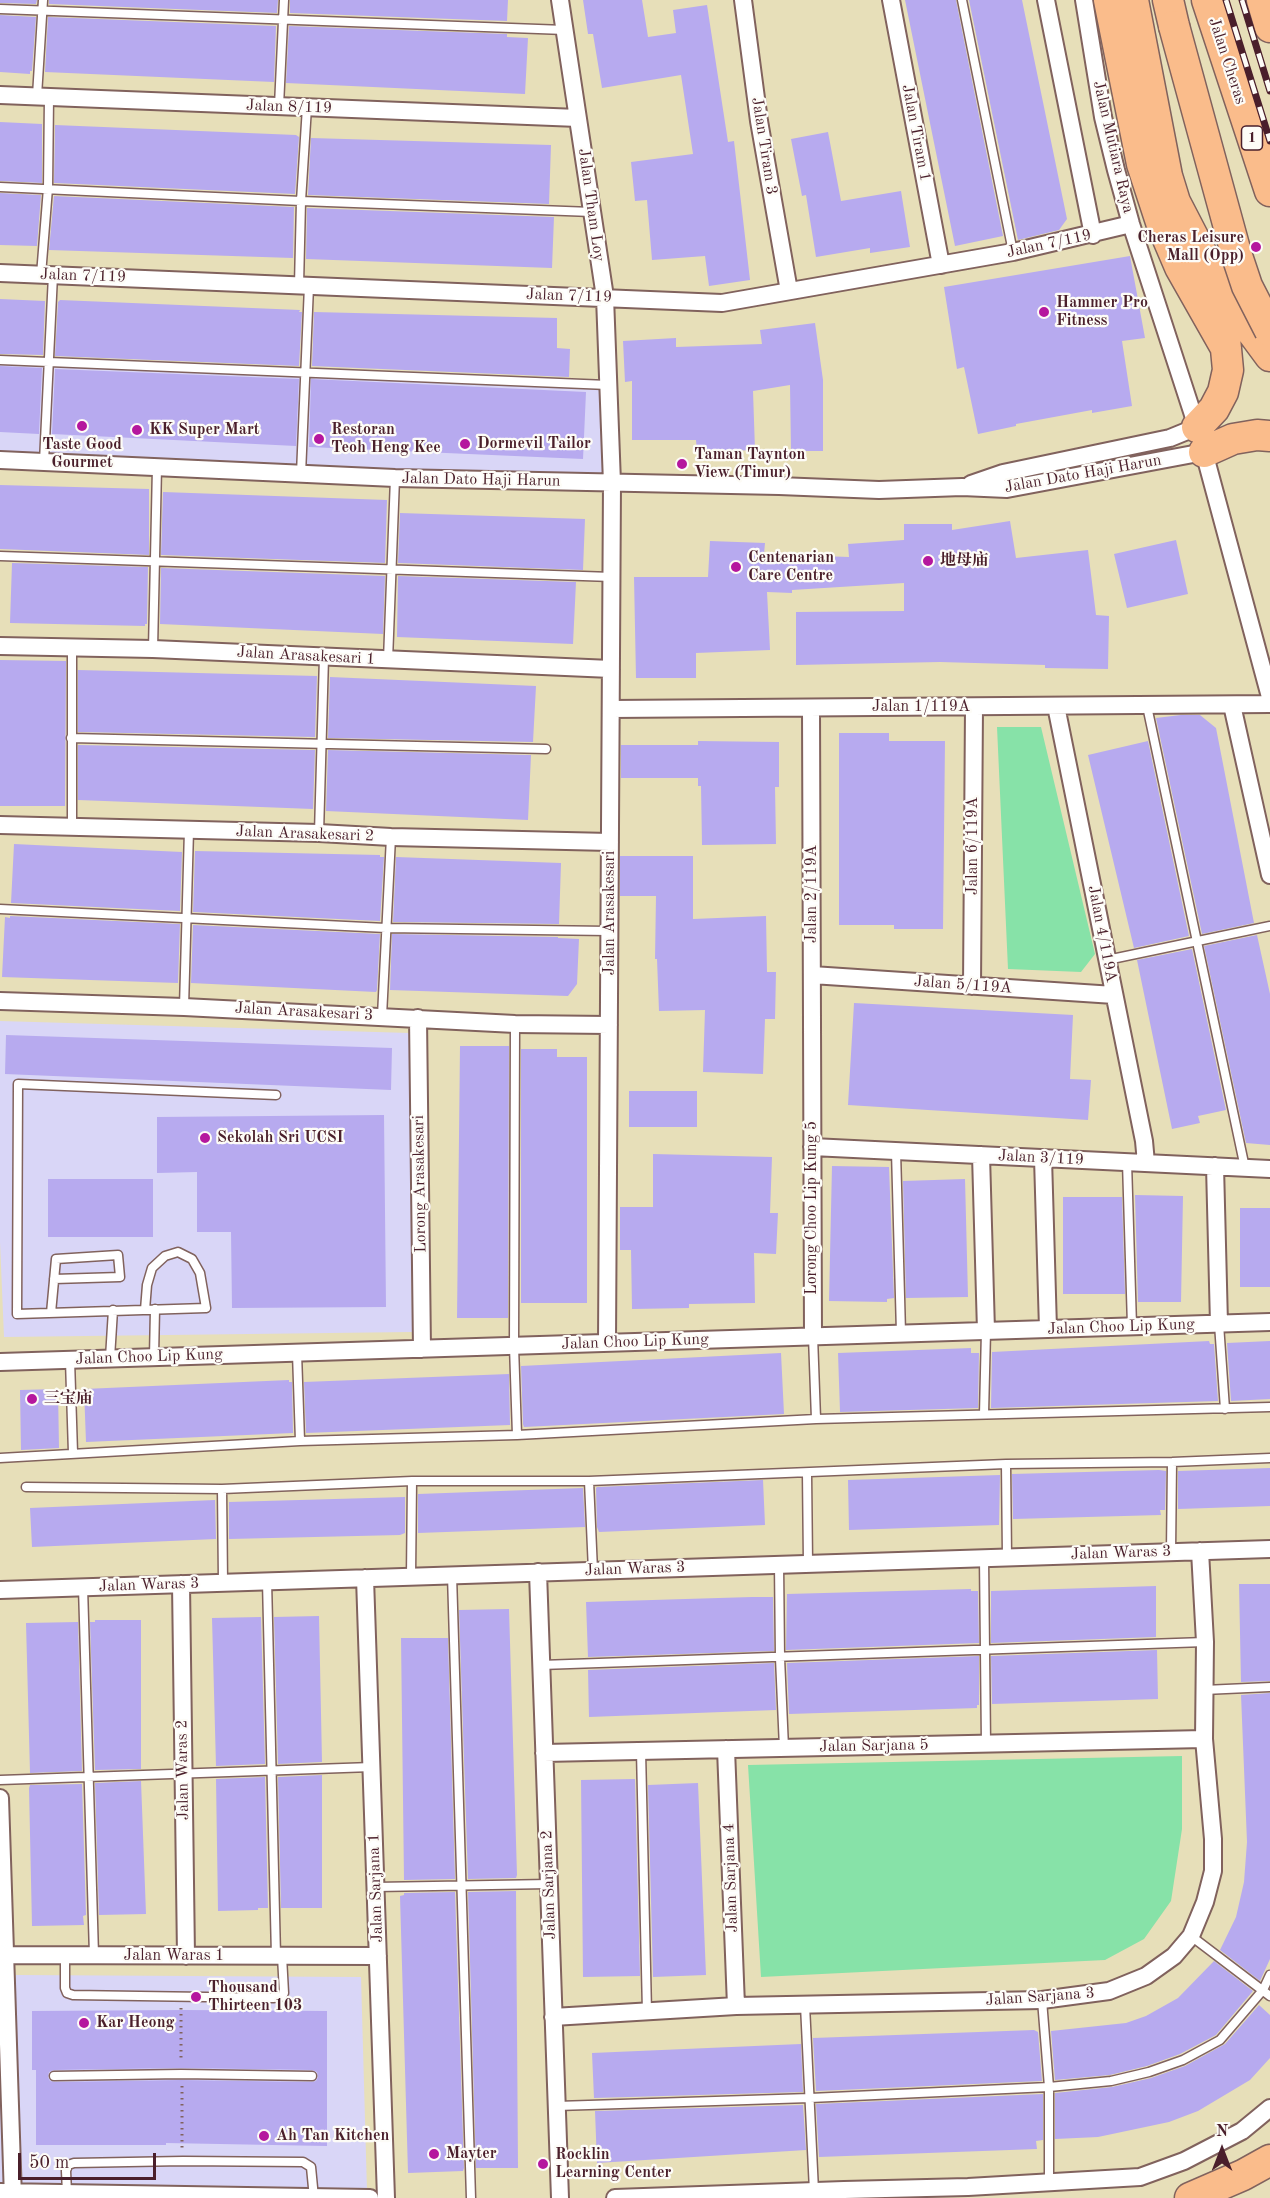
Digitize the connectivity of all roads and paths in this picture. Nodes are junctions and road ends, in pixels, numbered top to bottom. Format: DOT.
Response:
graph roads {
  1 [pos="43,0"];
  2 [pos="284,0"];
  3 [pos="560,0"];
  4 [pos="743,0"];
  5 [pos="891,0"];
  6 [pos="962,0"];
  7 [pos="1046,0"];
  8 [pos="1084,0"];
  9 [pos="1109,0"];
  10 [pos="1133,0"];
  11 [pos="1207,0"];
  12 [pos="1262,0"];
  13 [pos="0,9"];
  14 [pos="43,11"];
  15 [pos="1171,13"];
  16 [pos="283,21"];
  17 [pos="1270,27"];
  18 [pos="565,30"];
  19 [pos="0,95"];
  20 [pos="43,96"];
  21 [pos="279,106"];
  22 [pos="307,107"];
  23 [pos="578,118"];
  24 [pos="0,187"];
  25 [pos="48,188"];
  26 [pos="1270,191"];
  27 [pos="301,201"];
  28 [pos="592,212"];
  29 [pos="1131,224"];
  30 [pos="1093,235"];
  31 [pos="1013,252"];
  32 [pos="940,265"];
  33 [pos="0,273"];
  34 [pos="47,275"];
  35 [pos="304,285"];
  36 [pos="1219,287"];
  37 [pos="789,291"];
  38 [pos="605,297"];
  39 [pos="1270,331"];
  40 [pos="1226,348"];
  41 [pos="1270,357"];
  42 [pos="0,360"];
  43 [pos="49,362"];
  44 [pos="305,373"];
  45 [pos="608,385"];
  46 [pos="1270,436"];
  47 [pos="1201,440"];
  48 [pos="0,460"];
  49 [pos="44,462"];
  50 [pos="157,467"];
  51 [pos="301,474"];
  52 [pos="395,478"];
  53 [pos="612,483"];
  54 [pos="962,487"];
  55 [pos="0,556"];
  56 [pos="155,561"];
  57 [pos="391,570"];
  58 [pos="612,577"];
  59 [pos="0,646"];
  60 [pos="72,648"];
  61 [pos="153,649"];
  62 [pos="324,657"];
  63 [pos="388,660"];
  64 [pos="611,669"];
  65 [pos="1270,697"];
  66 [pos="1270,704"];
  67 [pos="1232,705"];
  68 [pos="1056,706"];
  69 [pos="1147,706"];
  70 [pos="974,707"];
  71 [pos="811,708"];
  72 [pos="611,710"];
  73 [pos="71,738"];
  74 [pos="321,744"];
  75 [pos="546,749"];
  76 [pos="0,825"];
  77 [pos="72,827"];
  78 [pos="189,830"];
  79 [pos="319,833"];
  80 [pos="391,837"];
  81 [pos="610,842"];
  82 [pos="1270,875"];
  83 [pos="0,909"];
  84 [pos="187,917"];
  85 [pos="1270,926"];
  86 [pos="386,928"];
  87 [pos="609,931"];
  88 [pos="1197,941"];
  89 [pos="1107,960"];
  90 [pos="812,975"];
  91 [pos="972,986"];
  92 [pos="1114,995"];
  93 [pos="0,1001"];
  94 [pos="184,1007"];
  95 [pos="382,1016"];
  96 [pos="418,1018"];
  97 [pos="515,1024"];
  98 [pos="609,1024"];
  99 [pos="811,1081"];
  100 [pos="276,1095"];
  101 [pos="812,1148"];
  102 [pos="896,1151"];
  103 [pos="981,1155"];
  104 [pos="1043,1158"];
  105 [pos="1128,1162"];
  106 [pos="1146,1163"];
  107 [pos="1215,1166"];
  108 [pos="1245,1168"];
  109 [pos="1270,1169"];
  110 [pos="54,1279"];
  111 [pos="155,1309"];
  112 [pos="113,1310"];
  113 [pos="145,1310"];
  114 [pos="51,1313"];
  115 [pos="1270,1322"];
  116 [pos="1219,1324"];
  117 [pos="1132,1326"];
  118 [pos="1048,1329"];
  119 [pos="986,1331"];
  120 [pos="901,1334"];
  121 [pos="813,1336"];
  122 [pos="607,1343"];
  123 [pos="514,1346"];
  124 [pos="422,1349"];
  125 [pos="297,1353"];
  126 [pos="154,1357"];
  127 [pos="110,1358"];
  128 [pos="70,1360"];
  129 [pos="0,1362"];
  130 [pos="1270,1407"];
  131 [pos="1225,1409"];
  132 [pos="984,1414"];
  133 [pos="816,1419"];
  134 [pos="517,1435"];
  135 [pos="300,1441"];
  136 [pos="72,1453"];
  137 [pos="0,1458"];
  138 [pos="1270,1458"];
  139 [pos="1172,1462"];
  140 [pos="1006,1464"];
  141 [pos="807,1473"];
  142 [pos="412,1481"];
  143 [pos="589,1481"];
  144 [pos="26,1487"];
  145 [pos="222,1489"];
  146 [pos="1270,1548"];
  147 [pos="1200,1551"];
  148 [pos="1171,1552"];
  149 [pos="1007,1557"];
  150 [pos="984,1558"];
  151 [pos="808,1563"];
  152 [pos="779,1564"];
  153 [pos="593,1570"];
  154 [pos="538,1572"];
  155 [pos="452,1575"];
  156 [pos="411,1576"];
  157 [pos="365,1578"];
  158 [pos="267,1581"];
  159 [pos="223,1582"];
  160 [pos="181,1584"];
  161 [pos="83,1587"];
  162 [pos="0,1590"];
  163 [pos="1205,1642"];
  164 [pos="986,1648"];
  165 [pos="780,1658"];
  166 [pos="541,1665"];
  167 [pos="1270,1687"];
  168 [pos="1203,1690"];
  169 [pos="1204,1739"];
  170 [pos="986,1744"];
  171 [pos="784,1748"];
  172 [pos="726,1749"];
  173 [pos="641,1751"];
  174 [pos="544,1754"];
  175 [pos="372,1767"];
  176 [pos="273,1771"];
  177 [pos="184,1774"];
  178 [pos="87,1777"];
  179 [pos="0,1780"];
  180 [pos="0,1798"];
  181 [pos="549,1884"];
  182 [pos="462,1885"];
  183 [pos="376,1887"];
  184 [pos="1191,1936"];
  185 [pos="5,1955"];
  186 [pos="65,1955"];
  187 [pos="94,1955"];
  188 [pos="186,1956"];
  189 [pos="279,1956"];
  190 [pos="378,1956"];
  191 [pos="1270,1975"];
  192 [pos="3,1988"];
  193 [pos="1266,1993"];
  194 [pos="1042,2000"];
  195 [pos="805,2005"];
  196 [pos="736,2006"];
  197 [pos="647,2013"];
  198 [pos="553,2017"];
  199 [pos="54,2076"];
  200 [pos="312,2076"];
  201 [pos="1048,2087"];
  202 [pos="5,2096"];
  203 [pos="810,2098"];
  204 [pos="556,2106"];
  205 [pos="1270,2108"];
  206 [pos="1270,2160"];
  207 [pos="1049,2184"];
  208 [pos="814,2191"];
  209 [pos="67,2193"];
  210 [pos="9,2194"];
  211 [pos="314,2198"];
  212 [pos="370,2198"];
  213 [pos="386,2198"];
  214 [pos="471,2198"];
  215 [pos="560,2198"];
  216 [pos="615,2198"];
  217 [pos="1190,2198"];
  1 -- 14 [label="lane"];
  2 -- 16 [label="lane"];
  3 -- 18 [label="street, Jalan Tham Loy"];
  4 -- 37 [label="street, Jalan Tiram 3"];
  5 -- 32 [label="street, Jalan Tiram 1"];
  6 -- 31 [label="lane"];
  7 -- 30 [label="street"];
  8 -- 29 [label="street, Jalan Mutiara Raya"];
  9 -- 40 [label="highway"];
  10 -- 36 [label="highway"];
  11 -- 26 [label="highway, Jalan Cheras / 1"];
  12 -- 17 [label="highway"];
  13 -- 14 [label="lane"];
  14 -- 16 [label="lane"];
  14 -- 20 [label="lane"];
  15 -- 39 [label="highway, bridge"];
  16 -- 18 [label="lane"];
  16 -- 21 [label="lane"];
  18 -- 23 [label="street, Jalan Tham Loy"];
  19 -- 20 [label="street, Jalan 8/119"];
  20 -- 21 [label="street, Jalan 8/119"];
  20 -- 25 [label="lane"];
  21 -- 22 [label="street, Jalan 8/119"];
  22 -- 23 [label="street, Jalan 8/119"];
  22 -- 27 [label="lane"];
  23 -- 28 [label="street, Jalan Tham Loy"];
  24 -- 25 [label="lane"];
  25 -- 27 [label="lane"];
  25 -- 34 [label="lane"];
  27 -- 28 [label="lane"];
  27 -- 35 [label="lane"];
  28 -- 38 [label="street, Jalan Tham Loy"];
  29 -- 30 [label="street, Jalan 7/119"];
  29 -- 47 [label="street, Jalan Mutiara Raya"];
  30 -- 31 [label="street, Jalan 7/119"];
  31 -- 32 [label="street, Jalan 7/119"];
  32 -- 37 [label="street, Jalan 7/119"];
  33 -- 34 [label="street, Jalan 7/119"];
  34 -- 35 [label="street, Jalan 7/119"];
  34 -- 43 [label="lane"];
  35 -- 38 [label="street, Jalan 7/119"];
  35 -- 44 [label="lane"];
  36 -- 40 [label="highway"];
  36 -- 41 [label="highway"];
  37 -- 38 [label="street, Jalan 7/119"];
  38 -- 45 [label="street, Jalan Tham Loy"];
  40 -- 47 [label="highway"];
  42 -- 43 [label="lane"];
  43 -- 44 [label="lane"];
  43 -- 49 [label="lane"];
  44 -- 45 [label="lane"];
  44 -- 51 [label="lane"];
  45 -- 53 [label="street, Jalan Tham Loy"];
  46 -- 47 [label="highway"];
  47 -- 54 [label="street, Jalan Dato Haji Harun"];
  47 -- 54 [label="street, Jalan Dato Haji Harun"];
  47 -- 65 [label="street, Jalan Mutiara Raya"];
  48 -- 49 [label="street, Jalan Dato Haji Harun"];
  49 -- 50 [label="street, Jalan Dato Haji Harun"];
  50 -- 51 [label="street, Jalan Dato Haji Harun"];
  50 -- 56 [label="lane"];
  51 -- 52 [label="street, Jalan Dato Haji Harun"];
  52 -- 53 [label="street, Jalan Dato Haji Harun"];
  52 -- 57 [label="lane"];
  53 -- 54 [label="street, Jalan Dato Haji Harun"];
  53 -- 58 [label="street, Jalan Arasakesari"];
  55 -- 56 [label="lane"];
  56 -- 57 [label="lane"];
  56 -- 61 [label="lane"];
  57 -- 58 [label="lane"];
  57 -- 63 [label="lane"];
  58 -- 64 [label="street, Jalan Arasakesari"];
  59 -- 60 [label="street, Jalan Arasakesari 1"];
  60 -- 61 [label="street, Jalan Arasakesari 1"];
  60 -- 73 [label="lane"];
  61 -- 62 [label="street, Jalan Arasakesari 1"];
  62 -- 63 [label="street, Jalan Arasakesari 1"];
  62 -- 74 [label="lane"];
  63 -- 64 [label="street, Jalan Arasakesari 1"];
  64 -- 72 [label="street, Jalan Arasakesari"];
  66 -- 67 [label="street, Jalan 1/119A"];
  67 -- 69 [label="street, Jalan 1/119A"];
  67 -- 82 [label="street"];
  68 -- 69 [label="street, Jalan 1/119A"];
  68 -- 70 [label="street, Jalan 1/119A"];
  68 -- 89 [label="street, Jalan 4/119A"];
  69 -- 88 [label="lane"];
  70 -- 71 [label="street, Jalan 1/119A"];
  70 -- 91 [label="street, Jalan 6/119A"];
  71 -- 72 [label="street, Jalan 1/119A"];
  71 -- 90 [label="street, Jalan 2/119A"];
  72 -- 81 [label="street, Jalan Arasakesari"];
  73 -- 74 [label="lane"];
  73 -- 77 [label="lane"];
  74 -- 75 [label="lane"];
  74 -- 79 [label="lane"];
  76 -- 77 [label="street, Jalan Arasakesari 2"];
  77 -- 78 [label="street, Jalan Arasakesari 2"];
  78 -- 79 [label="street, Jalan Arasakesari 2"];
  78 -- 84 [label="lane"];
  79 -- 80 [label="street, Jalan Arasakesari 2"];
  80 -- 81 [label="street, Jalan Arasakesari 2"];
  80 -- 86 [label="lane"];
  81 -- 87 [label="street, Jalan Arasakesari"];
  83 -- 84 [label="lane"];
  84 -- 86 [label="lane"];
  84 -- 94 [label="lane"];
  85 -- 88 [label="lane"];
  86 -- 87 [label="lane"];
  86 -- 95 [label="lane"];
  87 -- 98 [label="street, Jalan Arasakesari"];
  88 -- 89 [label="lane"];
  88 -- 108 [label="lane"];
  89 -- 92 [label="street, Jalan 4/119A"];
  90 -- 91 [label="street, Jalan 5/119A"];
  90 -- 99 [label="street, Jalan 2/119A"];
  91 -- 92 [label="street, Jalan 5/119A"];
  92 -- 106 [label="street, Jalan 4/119A"];
  93 -- 94 [label="street, Jalan Arasakesari 3"];
  94 -- 95 [label="street, Jalan Arasakesari 3"];
  95 -- 96 [label="street, Jalan Arasakesari 3"];
  96 -- 97 [label="street, Jalan Arasakesari 3"];
  96 -- 124 [label="street, Lorong Arasakesari"];
  97 -- 98 [label="street, Jalan Arasakesari 3"];
  97 -- 123 [label="lane"];
  98 -- 122 [label="street, Jalan Arasakesari"];
  99 -- 101 [label="street, Lorong Choo Lip Kung 5"];
  100 -- 114 [label="lane"];
  101 -- 102 [label="street, Jalan 3/119"];
  101 -- 121 [label="street, Lorong Choo Lip Kung 5"];
  102 -- 103 [label="street, Jalan 3/119"];
  102 -- 120 [label="lane"];
  103 -- 104 [label="street, Jalan 3/119"];
  103 -- 119 [label="street"];
  104 -- 105 [label="street, Jalan 3/119"];
  104 -- 118 [label="street"];
  105 -- 106 [label="street, Jalan 3/119"];
  105 -- 117 [label="lane"];
  106 -- 107 [label="street, Jalan 3/119"];
  107 -- 108 [label="street, Jalan 3/119"];
  107 -- 116 [label="street"];
  108 -- 109 [label="street, Jalan 3/119"];
  110 -- 110 [label="lane"];
  110 -- 114 [label="lane"];
  111 -- 113 [label="lane"];
  111 -- 113 [label="lane"];
  111 -- 126 [label="lane"];
  112 -- 113 [label="lane"];
  112 -- 114 [label="lane"];
  112 -- 127 [label="lane"];
  115 -- 116 [label="street, Jalan Choo Lip Kung"];
  116 -- 117 [label="street, Jalan Choo Lip Kung"];
  116 -- 131 [label="lane"];
  117 -- 118 [label="street, Jalan Choo Lip Kung"];
  118 -- 119 [label="street, Jalan Choo Lip Kung"];
  119 -- 120 [label="street, Jalan Choo Lip Kung"];
  119 -- 132 [label="lane"];
  120 -- 121 [label="street, Jalan Choo Lip Kung"];
  121 -- 122 [label="street, Jalan Choo Lip Kung"];
  121 -- 133 [label="lane"];
  122 -- 123 [label="street, Jalan Choo Lip Kung"];
  123 -- 124 [label="street, Jalan Choo Lip Kung"];
  123 -- 134 [label="lane"];
  124 -- 125 [label="street, Jalan Choo Lip Kung"];
  125 -- 126 [label="street, Jalan Choo Lip Kung"];
  125 -- 135 [label="lane"];
  126 -- 127 [label="street, Jalan Choo Lip Kung"];
  127 -- 128 [label="street, Jalan Choo Lip Kung"];
  128 -- 129 [label="street, Jalan Choo Lip Kung"];
  128 -- 136 [label="lane"];
  130 -- 131 [label="lane"];
  131 -- 132 [label="lane"];
  132 -- 133 [label="lane"];
  133 -- 134 [label="lane"];
  134 -- 135 [label="lane"];
  135 -- 136 [label="lane"];
  136 -- 137 [label="lane"];
  138 -- 139 [label="lane"];
  139 -- 140 [label="lane"];
  139 -- 148 [label="lane"];
  140 -- 141 [label="lane"];
  140 -- 149 [label="lane"];
  141 -- 143 [label="lane"];
  141 -- 151 [label="lane"];
  142 -- 143 [label="lane"];
  142 -- 145 [label="lane"];
  142 -- 156 [label="lane"];
  143 -- 153 [label="lane"];
  144 -- 145 [label="lane"];
  145 -- 159 [label="lane"];
  146 -- 147 [label="street, Jalan Waras 3"];
  147 -- 148 [label="street, Jalan Waras 3"];
  147 -- 163 [label="street, Jalan Sarjana 3"];
  148 -- 149 [label="street, Jalan Waras 3"];
  149 -- 150 [label="street, Jalan Waras 3"];
  150 -- 151 [label="street, Jalan Waras 3"];
  150 -- 164 [label="lane"];
  151 -- 152 [label="street, Jalan Waras 3"];
  152 -- 153 [label="street, Jalan Waras 3"];
  152 -- 165 [label="lane"];
  153 -- 154 [label="street, Jalan Waras 3"];
  154 -- 155 [label="street, Jalan Waras 3"];
  154 -- 166 [label="street, Jalan Sarjana 2"];
  155 -- 156 [label="street, Jalan Waras 3"];
  155 -- 182 [label="lane"];
  156 -- 157 [label="street, Jalan Waras 3"];
  157 -- 158 [label="street, Jalan Waras 3"];
  157 -- 175 [label="street, Jalan Sarjana 1"];
  158 -- 159 [label="street, Jalan Waras 3"];
  158 -- 176 [label="lane"];
  159 -- 160 [label="street, Jalan Waras 3"];
  160 -- 161 [label="street, Jalan Waras 3"];
  160 -- 177 [label="street, Jalan Waras 2"];
  161 -- 162 [label="street, Jalan Waras 3"];
  161 -- 178 [label="lane"];
  163 -- 164 [label="lane"];
  163 -- 168 [label="street, Jalan Sarjana 3"];
  164 -- 165 [label="lane"];
  164 -- 170 [label="lane"];
  165 -- 166 [label="lane"];
  165 -- 171 [label="lane"];
  166 -- 174 [label="street, Jalan Sarjana 2"];
  167 -- 168 [label="lane"];
  168 -- 169 [label="street, Jalan Sarjana 3"];
  169 -- 170 [label="street, Jalan Sarjana 5"];
  169 -- 184 [label="street, Jalan Sarjana 3"];
  170 -- 171 [label="street, Jalan Sarjana 5"];
  171 -- 172 [label="street, Jalan Sarjana 5"];
  172 -- 173 [label="street, Jalan Sarjana 5"];
  172 -- 196 [label="street, Jalan Sarjana 4"];
  173 -- 174 [label="street, Jalan Sarjana 5"];
  173 -- 197 [label="lane"];
  174 -- 181 [label="street, Jalan Sarjana 2"];
  175 -- 176 [label="lane"];
  175 -- 183 [label="street, Jalan Sarjana 1"];
  176 -- 177 [label="lane"];
  176 -- 189 [label="lane"];
  177 -- 178 [label="lane"];
  177 -- 188 [label="street, Jalan Waras 2"];
  178 -- 179 [label="lane"];
  178 -- 187 [label="lane"];
  180 -- 185 [label="street"];
  181 -- 182 [label="lane"];
  181 -- 198 [label="street, Jalan Sarjana 2"];
  182 -- 183 [label="lane"];
  182 -- 214 [label="lane"];
  183 -- 190 [label="street, Jalan Sarjana 1"];
  184 -- 193 [label="lane"];
  184 -- 194 [label="street, Jalan Sarjana 3"];
  185 -- 186 [label="street, Jalan Waras 1"];
  185 -- 192 [label="street"];
  186 -- 187 [label="street, Jalan Waras 1"];
  186 -- 189 [label="lane"];
  187 -- 188 [label="street, Jalan Waras 1"];
  188 -- 189 [label="street, Jalan Waras 1"];
  189 -- 190 [label="street, Jalan Waras 1"];
  190 -- 213 [label="street, Jalan Sarjana 1"];
  191 -- 193 [label="lane"];
  192 -- 202 [label="street"];
  193 -- 201 [label="lane"];
  194 -- 195 [label="street, Jalan Sarjana 3"];
  194 -- 201 [label="lane"];
  195 -- 196 [label="street, Jalan Sarjana 3"];
  195 -- 203 [label="lane"];
  196 -- 197 [label="street, Jalan Sarjana 3"];
  197 -- 198 [label="street, Jalan Sarjana 3"];
  198 -- 204 [label="street, Jalan Sarjana 2"];
  199 -- 200 [label="lane"];
  201 -- 203 [label="lane"];
  201 -- 207 [label="lane"];
  202 -- 210 [label="street"];
  203 -- 204 [label="lane"];
  203 -- 208 [label="lane"];
  204 -- 215 [label="street, Jalan Sarjana 2"];
  205 -- 207 [label="street"];
  206 -- 217 [label="highway"];
  207 -- 208 [label="street"];
  208 -- 216 [label="street"];
  209 -- 210 [label="street"];
  209 -- 211 [label="street"];
  209 -- 211 [label="lane"];
  211 -- 212 [label="street"];
}
